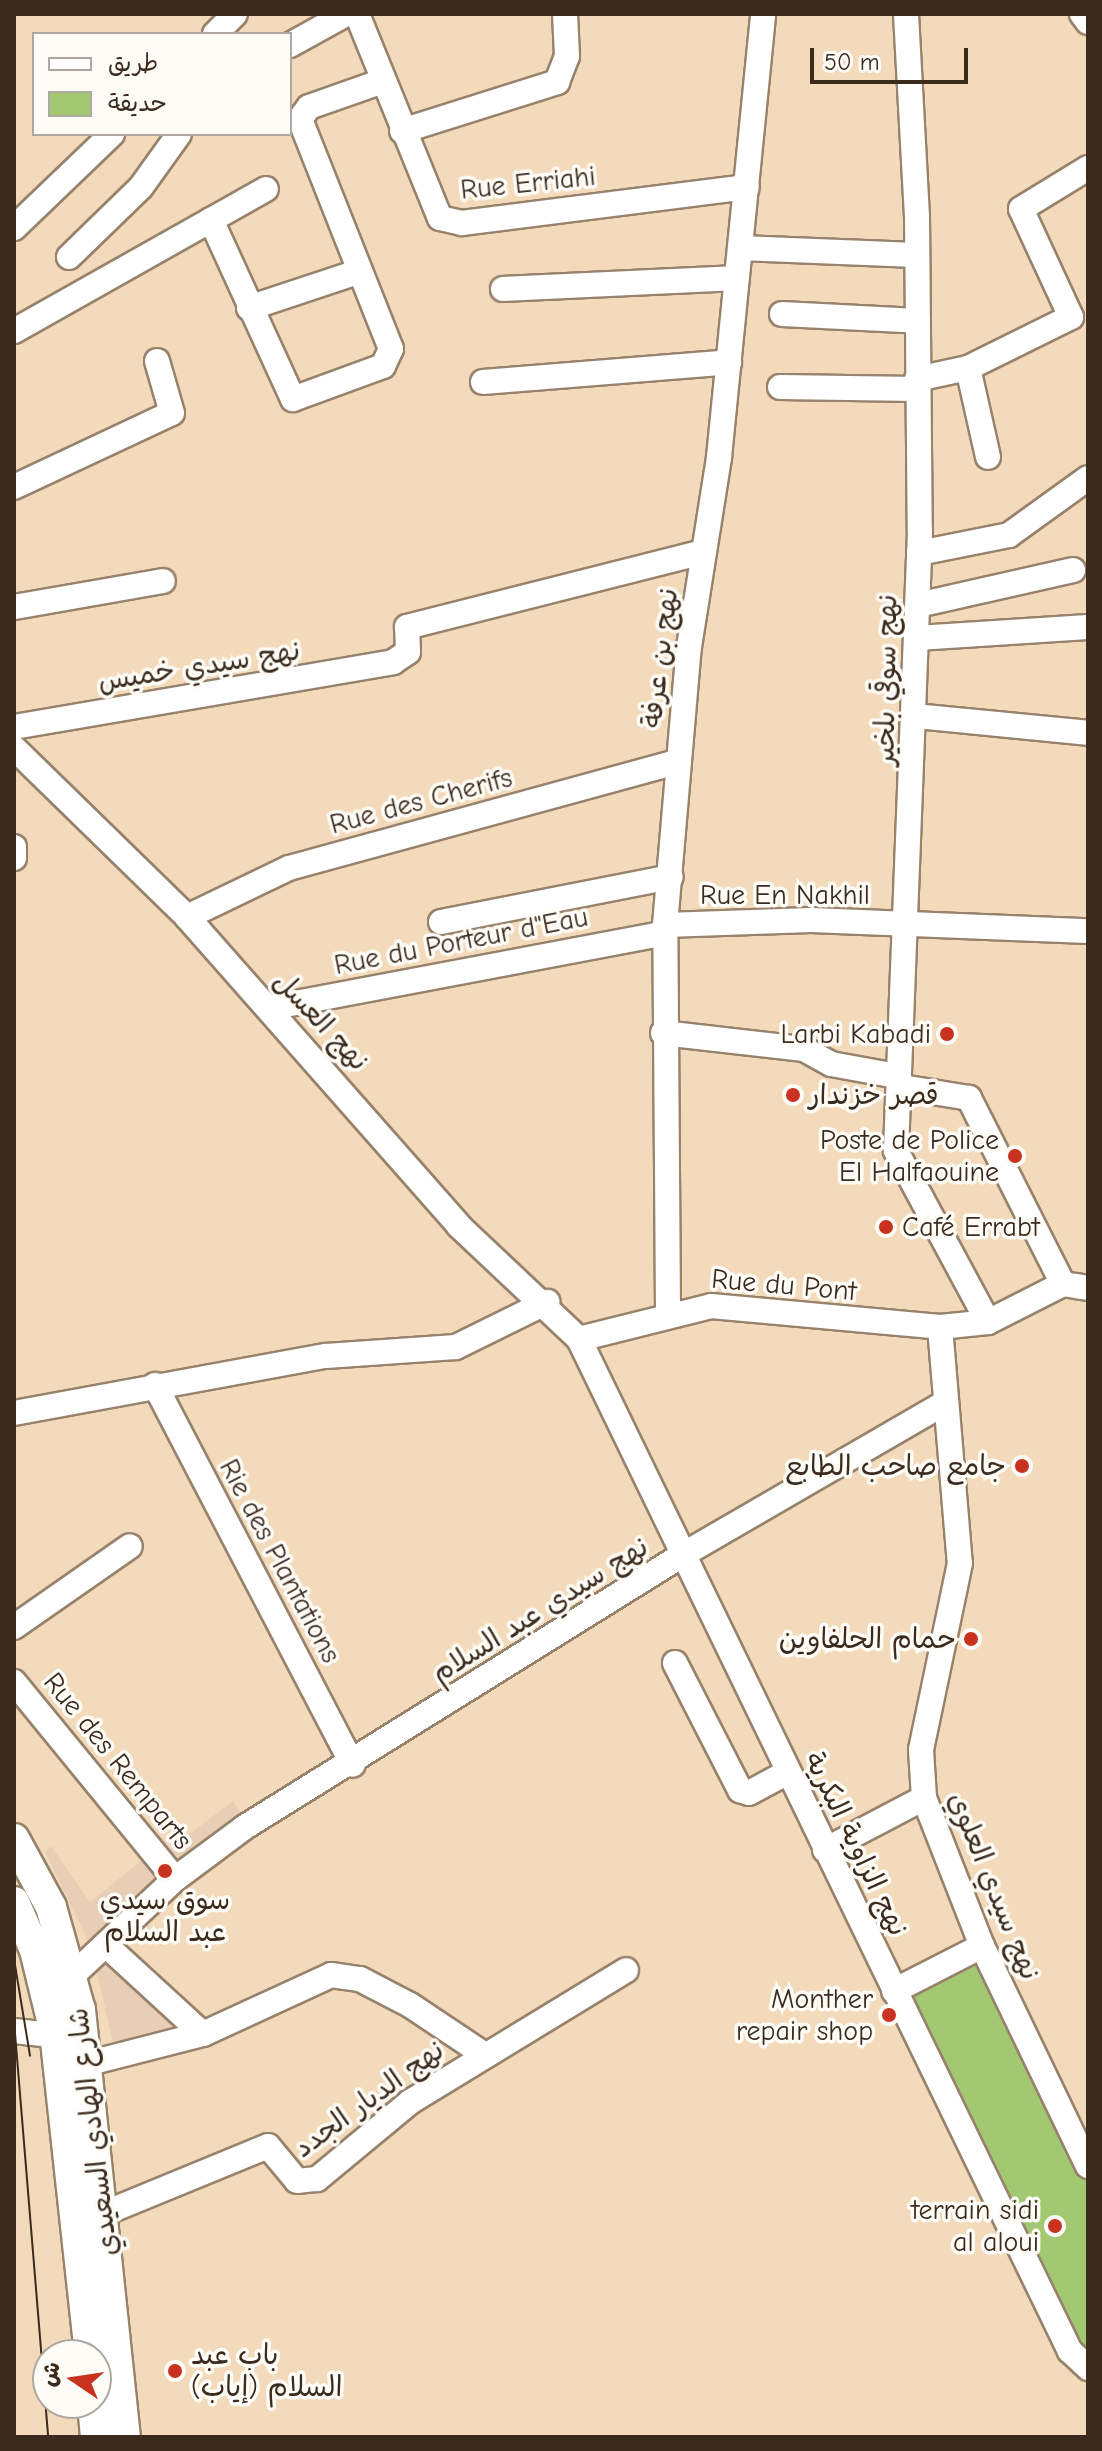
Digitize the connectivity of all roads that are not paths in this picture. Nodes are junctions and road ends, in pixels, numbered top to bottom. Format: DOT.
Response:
graph roads {
  1 [pos="235,14"];
  2 [pos="346,14"];
  3 [pos="357,14"];
  4 [pos="565,14"];
  5 [pos="763,14"];
  6 [pos="906,14"];
  7 [pos="1082,14"];
  8 [pos="1088,22"];
  9 [pos="217,32"];
  10 [pos="292,44"];
  11 [pos="383,81"];
  12 [pos="402,131"];
  13 [pos="110,136"];
  14 [pos="178,136"];
  15 [pos="1088,168"];
  16 [pos="747,187"];
  17 [pos="266,189"];
  18 [pos="211,220"];
  19 [pos="14,228"];
  20 [pos="740,248"];
  21 [pos="916,255"];
  22 [pos="69,257"];
  23 [pos="357,272"];
  24 [pos="737,278"];
  25 [pos="503,289"];
  26 [pos="249,308"];
  27 [pos="782,314"];
  28 [pos="918,321"];
  29 [pos="14,331"];
  30 [pos="157,361"];
  31 [pos="729,362"];
  32 [pos="968,368"];
  33 [pos="483,382"];
  34 [pos="917,384"];
  35 [pos="780,387"];
  36 [pos="988,457"];
  37 [pos="1088,478"];
  38 [pos="14,487"];
  39 [pos="703,552"];
  40 [pos="919,553"];
  41 [pos="1073,570"];
  42 [pos="163,581"];
  43 [pos="918,605"];
  44 [pos="14,607"];
  45 [pos="1088,627"];
  46 [pos="917,638"];
  47 [pos="916,716"];
  48 [pos="14,727"];
  49 [pos="1088,733"];
  50 [pos="14,748"];
  51 [pos="679,761"];
  52 [pos="26,772"];
  53 [pos="14,847"];
  54 [pos="14,858"];
  55 [pos="671,877"];
  56 [pos="187,917"];
  57 [pos="441,922"];
  58 [pos="904,925"];
  59 [pos="665,929"];
  60 [pos="1088,931"];
  61 [pos="269,1008"];
  62 [pos="663,1033"];
  63 [pos="899,1082"];
  64 [pos="1078,1290"];
  65 [pos="547,1302"];
  66 [pos="668,1312"];
  67 [pos="988,1322"];
  68 [pos="940,1327"];
  69 [pos="579,1339"];
  70 [pos="155,1385"];
  71 [pos="944,1403"];
  72 [pos="14,1413"];
  73 [pos="130,1546"];
  74 [pos="684,1554"];
  75 [pos="14,1627"];
  76 [pos="675,1663"];
  77 [pos="14,1682"];
  78 [pos="353,1765"];
  79 [pos="788,1772"];
  80 [pos="924,1798"];
  81 [pos="14,1839"];
  82 [pos="825,1850"];
  83 [pos="175,1879"];
  84 [pos="14,1902"];
  85 [pos="982,1946"];
  86 [pos="109,1948"];
  87 [pos="626,1970"];
  88 [pos="73,1975"];
  89 [pos="894,1991"];
  90 [pos="14,2031"];
  91 [pos="55,2032"];
  92 [pos="203,2034"];
  93 [pos="85,2054"];
  94 [pos="485,2055"];
  95 [pos="1088,2166"];
  96 [pos="105,2213"];
  97 [pos="88,2339"];
  98 [pos="1088,2368"];
  99 [pos="125,2437"];
  1 -- 9 [label="street"];
  2 -- 10 [label="street"];
  3 -- 11 [label="street, Rue Erriahi"];
  4 -- 12 [label="street"];
  5 -- 16 [label="street, نهج بن عرفة"];
  6 -- 21 [label="street, نهج سوقي بلخير"];
  7 -- 8 [label="street"];
  11 -- 12 [label="street, Rue Erriahi"];
  11 -- 23 [label="street"];
  12 -- 16 [label="street, Rue Erriahi"];
  13 -- 19 [label="street"];
  14 -- 22 [label="street"];
  15 -- 32 [label="street"];
  16 -- 20 [label="street, نهج بن عرفة"];
  17 -- 18 [label="street"];
  18 -- 26 [label="street"];
  18 -- 29 [label="street"];
  20 -- 21 [label="street"];
  20 -- 24 [label="street, نهج بن عرفة"];
  21 -- 28 [label="street, نهج سوقي بلخير"];
  23 -- 26 [label="street"];
  23 -- 26 [label="street"];
  24 -- 25 [label="street"];
  24 -- 31 [label="street, نهج بن عرفة"];
  27 -- 28 [label="street"];
  28 -- 34 [label="street, نهج سوقي بلخير"];
  30 -- 38 [label="street"];
  31 -- 33 [label="street"];
  31 -- 39 [label="street, نهج بن عرفة"];
  32 -- 34 [label="street"];
  32 -- 36 [label="street"];
  34 -- 35 [label="street"];
  34 -- 40 [label="street, نهج سوقي بلخير"];
  37 -- 40 [label="street"];
  39 -- 48 [label="street, نهج سيدي خميس"];
  39 -- 51 [label="street, نهج بن عرفة"];
  40 -- 43 [label="street, نهج سوقي بلخير"];
  41 -- 43 [label="street"];
  42 -- 44 [label="street"];
  43 -- 46 [label="street, نهج سوقي بلخير"];
  45 -- 46 [label="street"];
  46 -- 47 [label="street, نهج سوقي بلخير"];
  47 -- 49 [label="street"];
  47 -- 58 [label="street, نهج سوقي بلخير"];
  50 -- 52 [label="street, نهج العسل"];
  51 -- 55 [label="street, نهج بن عرفة"];
  51 -- 56 [label="street, Rue des Cherifs"];
  52 -- 56 [label="street, نهج العسل"];
  53 -- 54 [label="street"];
  55 -- 57 [label="street"];
  55 -- 59 [label="street, نهج بن عرفة"];
  56 -- 61 [label="street, نهج العسل"];
  58 -- 59 [label="street, Rue En Nakhil"];
  58 -- 60 [label="street, Rue En Nakhil"];
  58 -- 63 [label="street, نهج سوقي بلخير"];
  59 -- 61 [label="street, Rue du Porteur d\"Eau"];
  59 -- 62 [label="street, نهج بن عرفة"];
  61 -- 65 [label="street, نهج العسل"];
  62 -- 63 [label="street"];
  62 -- 66 [label="street, نهج بن عرفة"];
  63 -- 64 [label="street"];
  63 -- 67 [label="street, نهج سوقي بلخير"];
  64 -- 67 [label="street"];
  65 -- 69 [label="street, نهج العسل"];
  65 -- 70 [label="street"];
  66 -- 68 [label="street, Rue du Pont"];
  66 -- 69 [label="street, Rue du Pont"];
  67 -- 68 [label="street, Rue du Pont"];
  68 -- 71 [label="street, نهج سيدي العلوي"];
  69 -- 74 [label="street, نهج الزاوية البكرية"];
  70 -- 72 [label="street"];
  70 -- 78 [label="street, Rie des Plantations"];
  71 -- 74 [label="street, نهج سيدي عبد السلام"];
  71 -- 80 [label="street, نهج سيدي العلوي"];
  73 -- 75 [label="street"];
  74 -- 78 [label="street, نهج سيدي عبد السلام"];
  74 -- 79 [label="street, نهج الزاوية البكرية"];
  76 -- 79 [label="street"];
  77 -- 83 [label="street, Rue des Remparts"];
  78 -- 83 [label="street, نهج سيدي عبد السلام"];
  79 -- 82 [label="street, نهج الزاوية البكرية"];
  80 -- 82 [label="street"];
  80 -- 85 [label="street, نهج سيدي العلوي"];
  81 -- 88 [label="main road, شارع الهادي السعيدي"];
  82 -- 89 [label="street, نهج الزاوية البكرية"];
  83 -- 86 [label="street, نهج سيدي عبد السلام"];
  84 -- 91 [label="main road, شارع الهادي السعيدي"];
  85 -- 89 [label="street"];
  85 -- 95 [label="street, نهج سيدي العلوي"];
  86 -- 88 [label="street, نهج سيدي عبد السلام"];
  86 -- 92 [label="street"];
  87 -- 94 [label="street, نهج الديار الجدد"];
  88 -- 93 [label="main road, شارع الهادي السعيدي"];
  89 -- 98 [label="street, نهج الزاوية البكرية"];
  90 -- 91 [label="street"];
  91 -- 93 [label="street"];
  91 -- 97 [label="main road, شارع الهادي السعيدي"];
  92 -- 93 [label="street"];
  92 -- 94 [label="street"];
  93 -- 96 [label="main road, شارع الهادي السعيدي"];
  94 -- 96 [label="street, نهج الديار الجدد"];
  96 -- 99 [label="main road, شارع الهادي السعيدي"];
}
